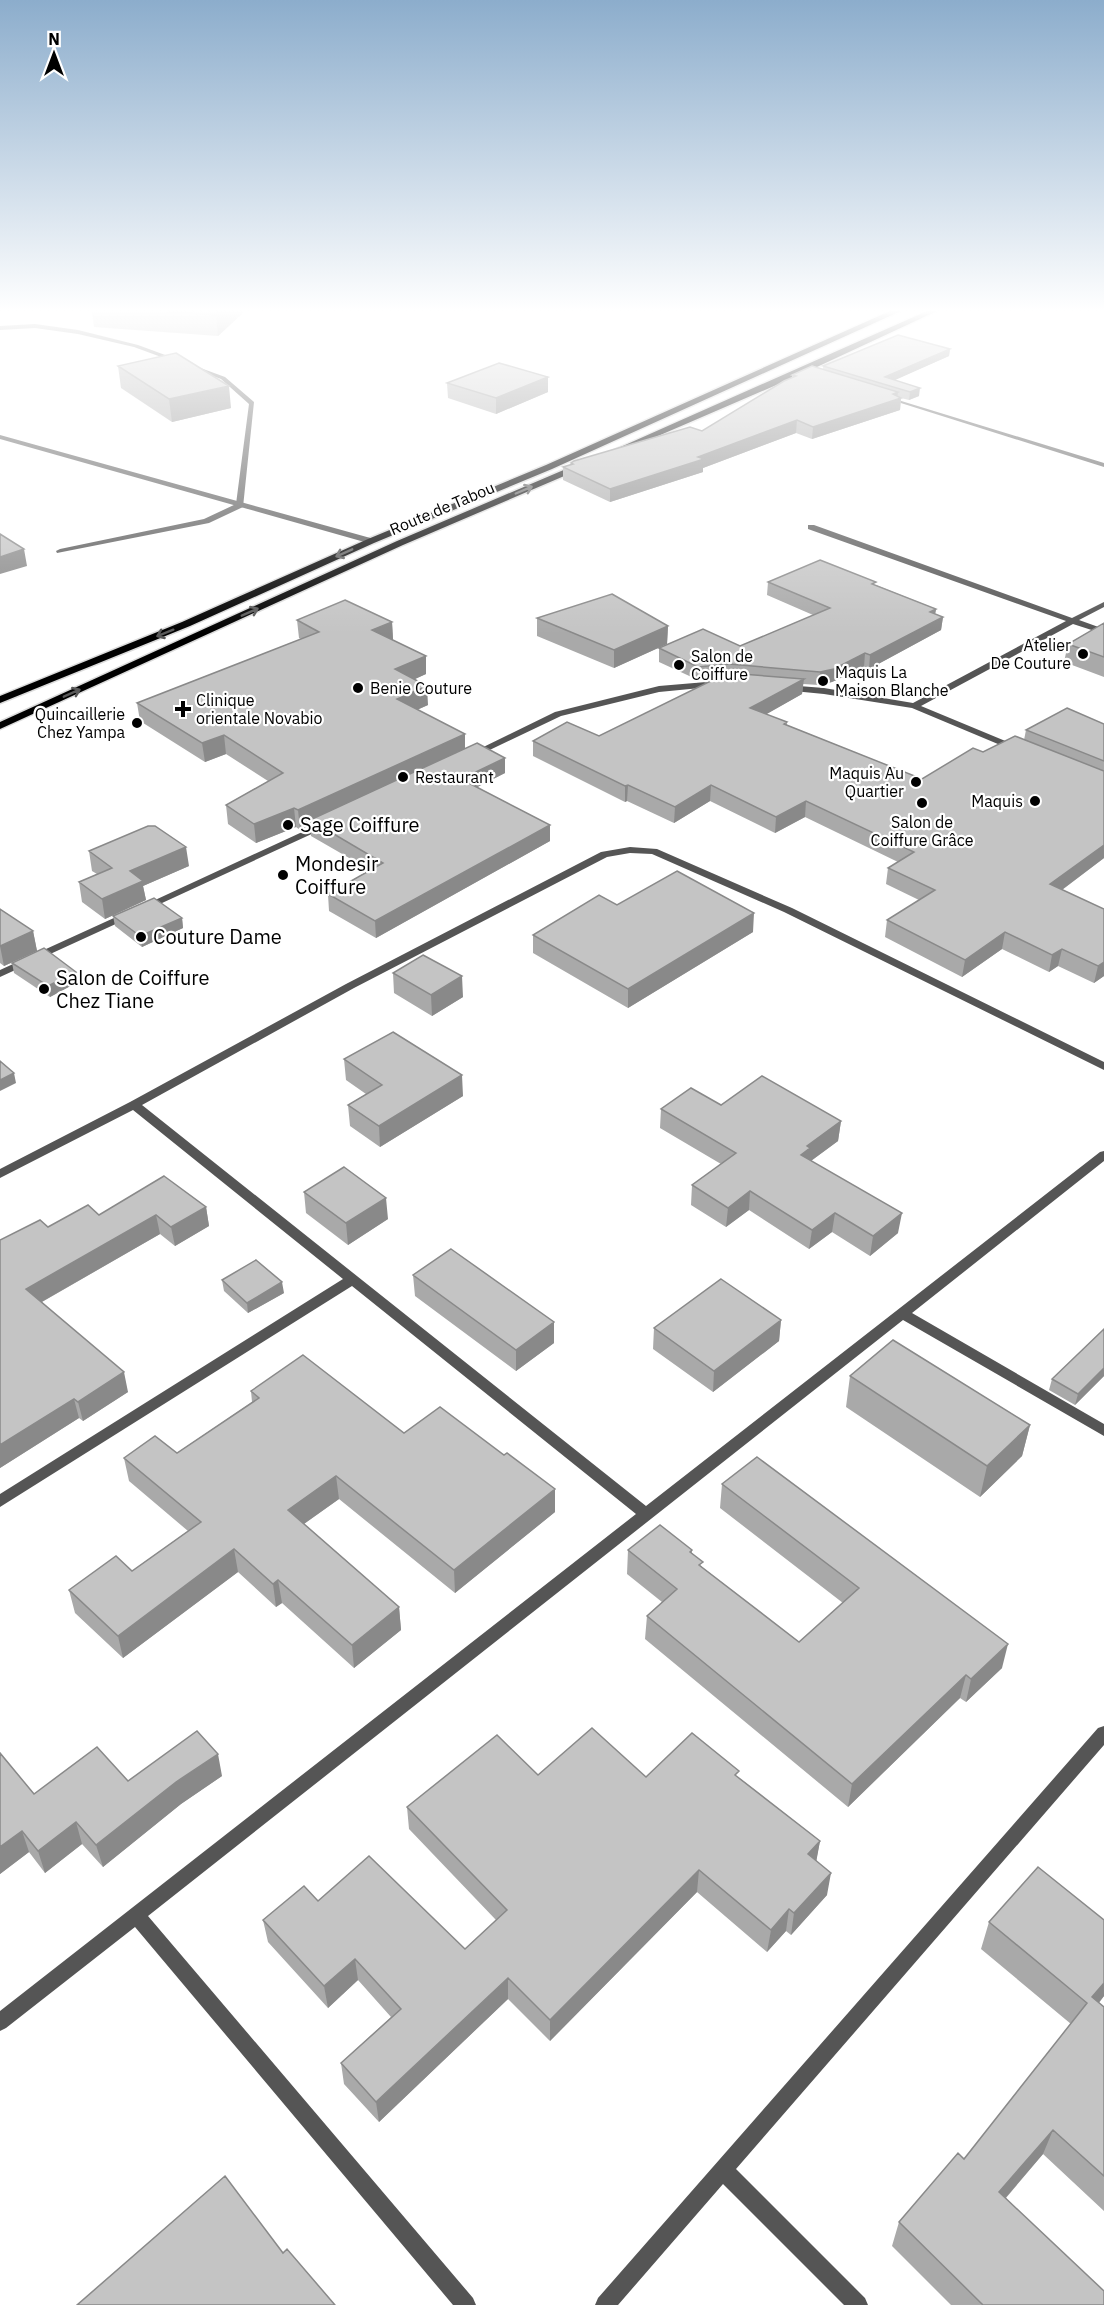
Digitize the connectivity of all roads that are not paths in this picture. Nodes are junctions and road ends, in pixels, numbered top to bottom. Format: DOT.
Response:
graph roads {
  1 [pos="250,419"];
  2 [pos="657,419"];
  3 [pos="691,419"];
  4 [pos="956,419"];
  5 [pos="0,437"];
  6 [pos="606,455"];
  7 [pos="595,459"];
  8 [pos="1104,465"];
  9 [pos="240,505"];
  10 [pos="811,527"];
  11 [pos="371,541"];
  12 [pos="60,551"];
  13 [pos="1104,604"];
  14 [pos="1074,620"];
  15 [pos="1104,632"];
  16 [pos="728,683"];
  17 [pos="771,687"];
  18 [pos="0,700"];
  19 [pos="914,706"];
  20 [pos="0,726"];
  21 [pos="1029,754"];
  22 [pos="466,758"];
  23 [pos="340,817"];
  24 [pos="0,974"];
  25 [pos="1104,1066"];
  26 [pos="134,1106"];
  27 [pos="1104,1155"];
  28 [pos="0,1174"];
  29 [pos="352,1280"];
  30 [pos="903,1314"];
  31 [pos="1104,1431"];
  32 [pos="0,1501"];
  33 [pos="647,1515"];
  34 [pos="1104,1733"];
  35 [pos="135,1914"];
  36 [pos="0,2022"];
  37 [pos="723,2170"];
  38 [pos="466,2305"];
  39 [pos="605,2305"];
  40 [pos="858,2305"];
  1 -- 9 [label="street"];
  2 -- 11 [label="main road, Route de Tabou"];
  3 -- 6 [label="main road"];
  4 -- 8 [label="street"];
  5 -- 9 [label="street"];
  20 -- 7 [label="main road, Route de Tabou, one-way"];
  9 -- 11 [label="street"];
  9 -- 12 [label="street"];
  10 -- 14 [label="street"];
  11 -- 18 [label="main road, Route de Tabou, one-way"];
  13 -- 14 [label="street"];
  14 -- 15 [label="street"];
  14 -- 19 [label="street"];
  16 -- 22 [label="street"];
  17 -- 19 [label="street"];
  19 -- 21 [label="street"];
  23 -- 24 [label="street"];
  25 -- 26 [label="street"];
  26 -- 28 [label="street"];
  26 -- 29 [label="street"];
  27 -- 30 [label="street"];
  29 -- 32 [label="street"];
  29 -- 33 [label="street"];
  30 -- 31 [label="street"];
  30 -- 33 [label="street"];
  33 -- 35 [label="street"];
  34 -- 37 [label="street"];
  35 -- 36 [label="street"];
  35 -- 38 [label="street"];
  37 -- 39 [label="street"];
  37 -- 40 [label="street"];
}
